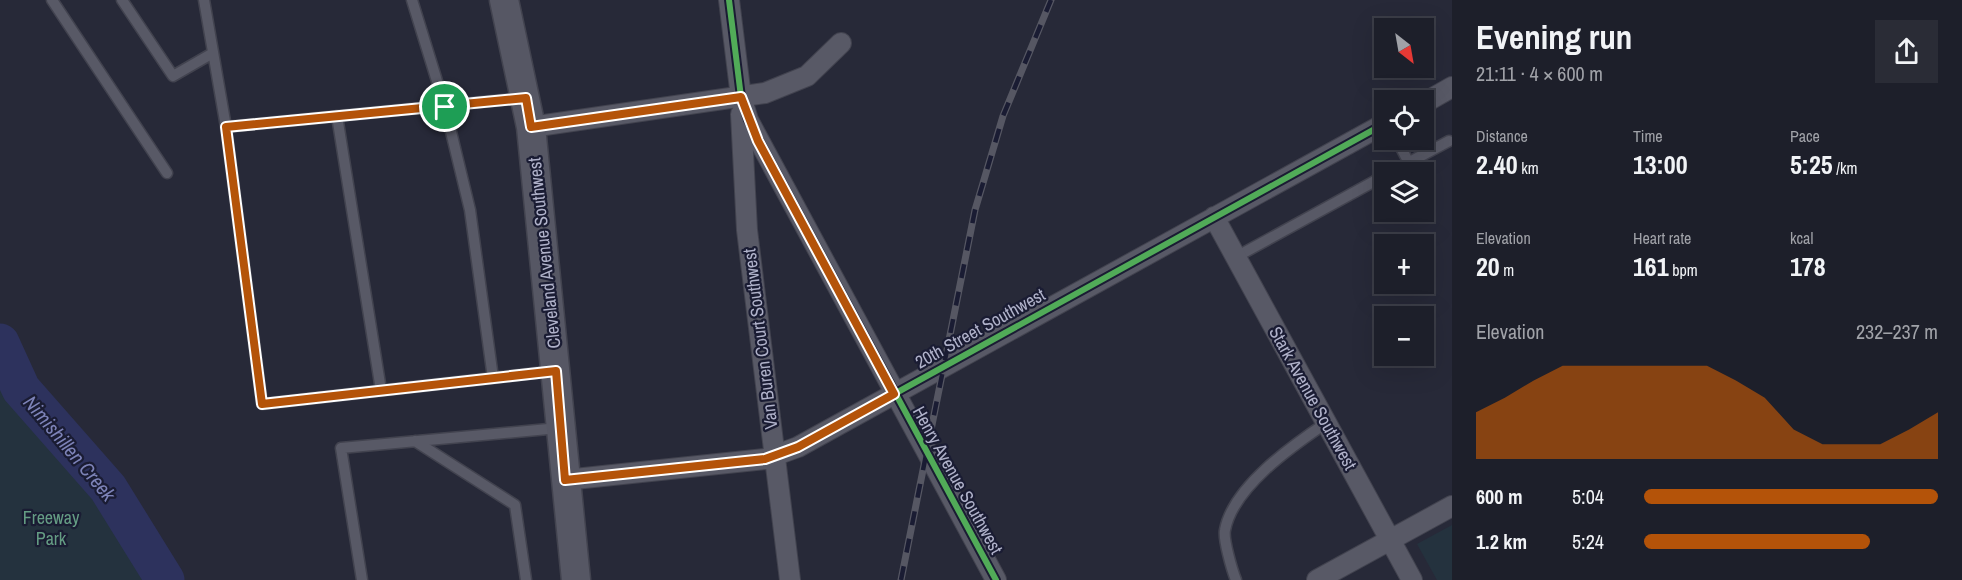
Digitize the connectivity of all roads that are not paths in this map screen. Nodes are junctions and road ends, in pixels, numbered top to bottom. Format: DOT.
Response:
graph roads {
  1 [pos="52,0"];
  2 [pos="122,0"];
  3 [pos="204,0"];
  4 [pos="412,0"];
  5 [pos="504,0"];
  6 [pos="729,0"];
  7 [pos="841,43"];
  8 [pos="213,53"];
  9 [pos="1452,87"];
  10 [pos="741,97"];
  11 [pos="1434,97"];
  12 [pos="526,98"];
  13 [pos="445,107"];
  14 [pos="337,116"];
  15 [pos="226,127"];
  16 [pos="531,127"];
  17 [pos="1374,129"];
  18 [pos="1449,141"];
  19 [pos="1411,162"];
  20 [pos="167,173"];
  21 [pos="1374,181"];
  22 [pos="1214,217"];
  23 [pos="1236,257"];
  24 [pos="556,371"];
  25 [pos="493,378"];
  26 [pos="381,390"];
  27 [pos="894,394"];
  28 [pos="1326,423"];
  29 [pos="560,428"];
  30 [pos="415,441"];
  31 [pos="774,457"];
  32 [pos="565,480"];
  33 [pos="1452,506"];
  34 [pos="1390,540"];
  35 [pos="362,580"];
  36 [pos="526,580"];
  37 [pos="576,580"];
  38 [pos="790,580"];
  39 [pos="996,580"];
  40 [pos="1236,580"];
  41 [pos="1317,580"];
  42 [pos="1412,580"];
  1 -- 20 [label="lane"];
  2 -- 8 [label="lane"];
  3 -- 8 [label="lane"];
  4 -- 13 [label="lane"];
  5 -- 12 [label="main road, Cleveland Avenue Southwest"];
  6 -- 10 [label="street, Henry Avenue Southwest"];
  7 -- 10 [label="street"];
  8 -- 15 [label="lane"];
  9 -- 11 [label="street"];
  10 -- 16 [label="street"];
  10 -- 27 [label="street, Henry Avenue Southwest"];
  10 -- 31 [label="street, Van Buren Court Southwest"];
  12 -- 13 [label="lane"];
  12 -- 16 [label="main road, Cleveland Avenue Southwest"];
  13 -- 14 [label="lane"];
  13 -- 25 [label="lane"];
  14 -- 15 [label="lane"];
  14 -- 26 [label="lane"];
  15 -- 26 [label="lane"];
  16 -- 24 [label="main road, Cleveland Avenue Southwest"];
  17 -- 22 [label="street, 20th Street Southwest"];
  18 -- 19 [label="lane"];
  21 -- 23 [label="lane"];
  22 -- 23 [label="street, Stark Avenue Southwest"];
  22 -- 27 [label="street, 20th Street Southwest"];
  23 -- 28 [label="street, Stark Avenue Southwest"];
  24 -- 25 [label="lane"];
  24 -- 29 [label="main road, Cleveland Avenue Southwest"];
  25 -- 26 [label="lane"];
  27 -- 31 [label="street, 20th Street Southwest"];
  27 -- 39 [label="street, Henry Avenue Southwest"];
  28 -- 34 [label="street, Stark Avenue Southwest"];
  28 -- 40 [label="lane"];
  29 -- 30 [label="lane"];
  29 -- 32 [label="main road, Cleveland Avenue Southwest"];
  30 -- 35 [label="lane"];
  30 -- 36 [label="lane"];
  31 -- 32 [label="street, 20th Street Southwest"];
  31 -- 38 [label="street, Van Buren Court Southwest"];
  32 -- 37 [label="main road, Cleveland Avenue Southwest"];
  33 -- 34 [label="street"];
  34 -- 41 [label="street"];
  34 -- 42 [label="street, Stark Avenue Southwest"];
}
